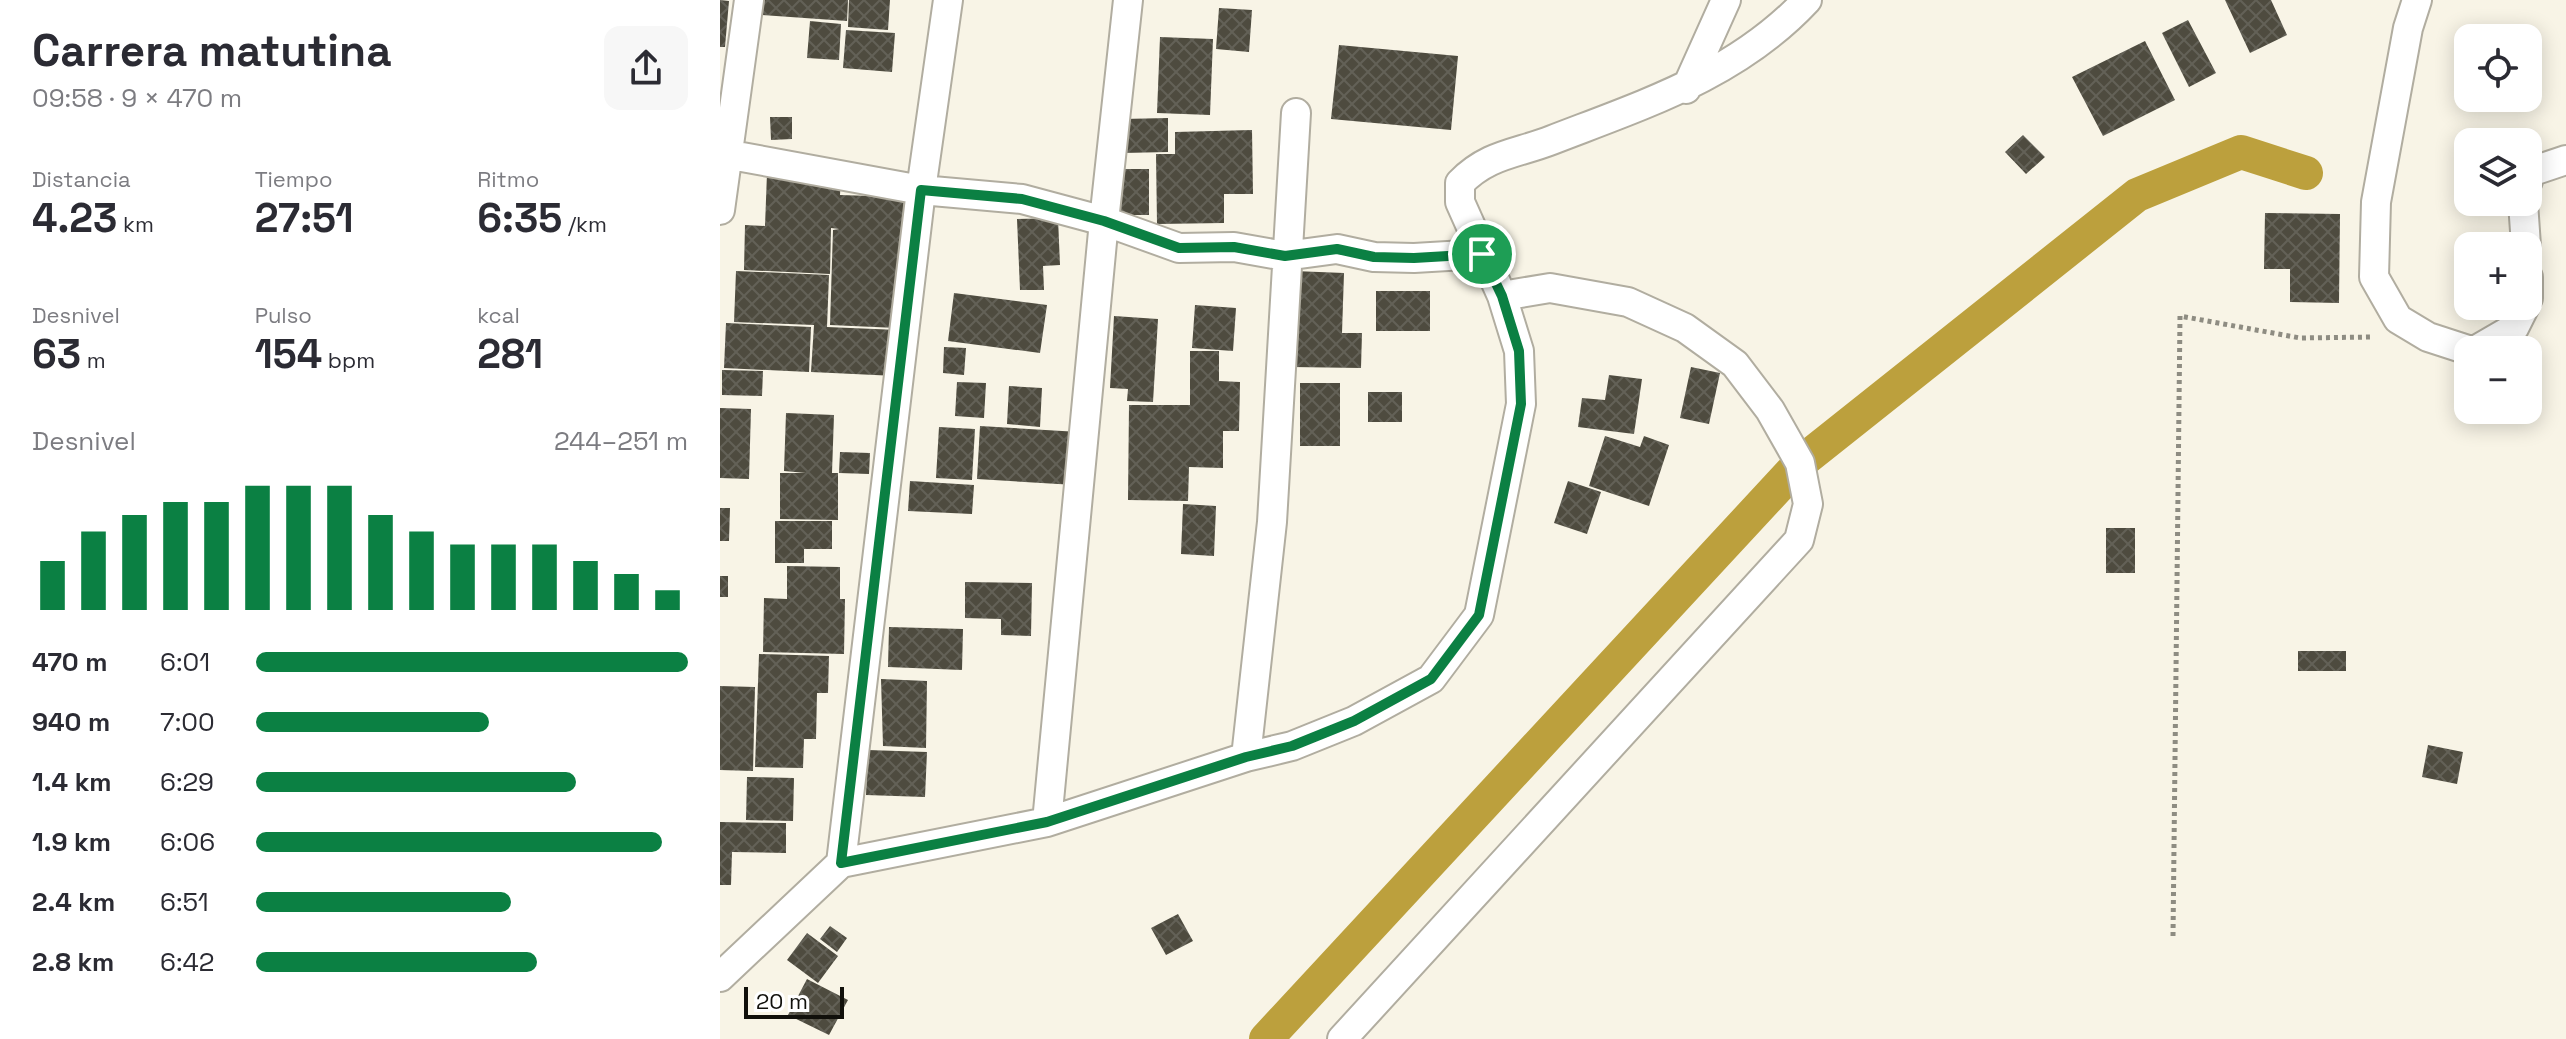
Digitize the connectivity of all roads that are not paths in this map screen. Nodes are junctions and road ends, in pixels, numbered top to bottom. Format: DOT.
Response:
graph roads {
  1 [pos="749,0"];
  2 [pos="948,0"];
  3 [pos="1128,0"];
  4 [pos="1726,0"];
  5 [pos="1807,0"];
  6 [pos="2417,0"];
  7 [pos="1686,89"];
  8 [pos="1296,113"];
  9 [pos="724,154"];
  10 [pos="2566,160"];
  11 [pos="2542,168"];
  12 [pos="921,190"];
  13 [pos="720,210"];
  14 [pos="1104,221"];
  15 [pos="1482,254"];
  16 [pos="1285,256"];
  17 [pos="1502,296"];
  18 [pos="2518,320"];
  19 [pos="2500,336"];
  20 [pos="2454,345"];
  21 [pos="1246,757"];
  22 [pos="1047,822"];
  23 [pos="841,863"];
  24 [pos="720,977"];
  25 [pos="1342,1039"];
  1 -- 9 [label="street"];
  2 -- 12 [label="street"];
  3 -- 14 [label="street"];
  4 -- 7 [label="street"];
  5 -- 7 [label="street"];
  6 -- 20 [label="street"];
  7 -- 15 [label="street"];
  8 -- 16 [label="street"];
  9 -- 12 [label="street"];
  9 -- 13 [label="street"];
  10 -- 11 [label="street"];
  12 -- 14 [label="street"];
  12 -- 23 [label="street"];
  14 -- 16 [label="street"];
  14 -- 22 [label="street"];
  15 -- 16 [label="street"];
  15 -- 17 [label="street"];
  16 -- 21 [label="street"];
  17 -- 21 [label="street"];
  17 -- 25 [label="street"];
  18 -- 19 [label="street"];
  21 -- 22 [label="street"];
  22 -- 23 [label="street"];
  23 -- 24 [label="street"];
}
